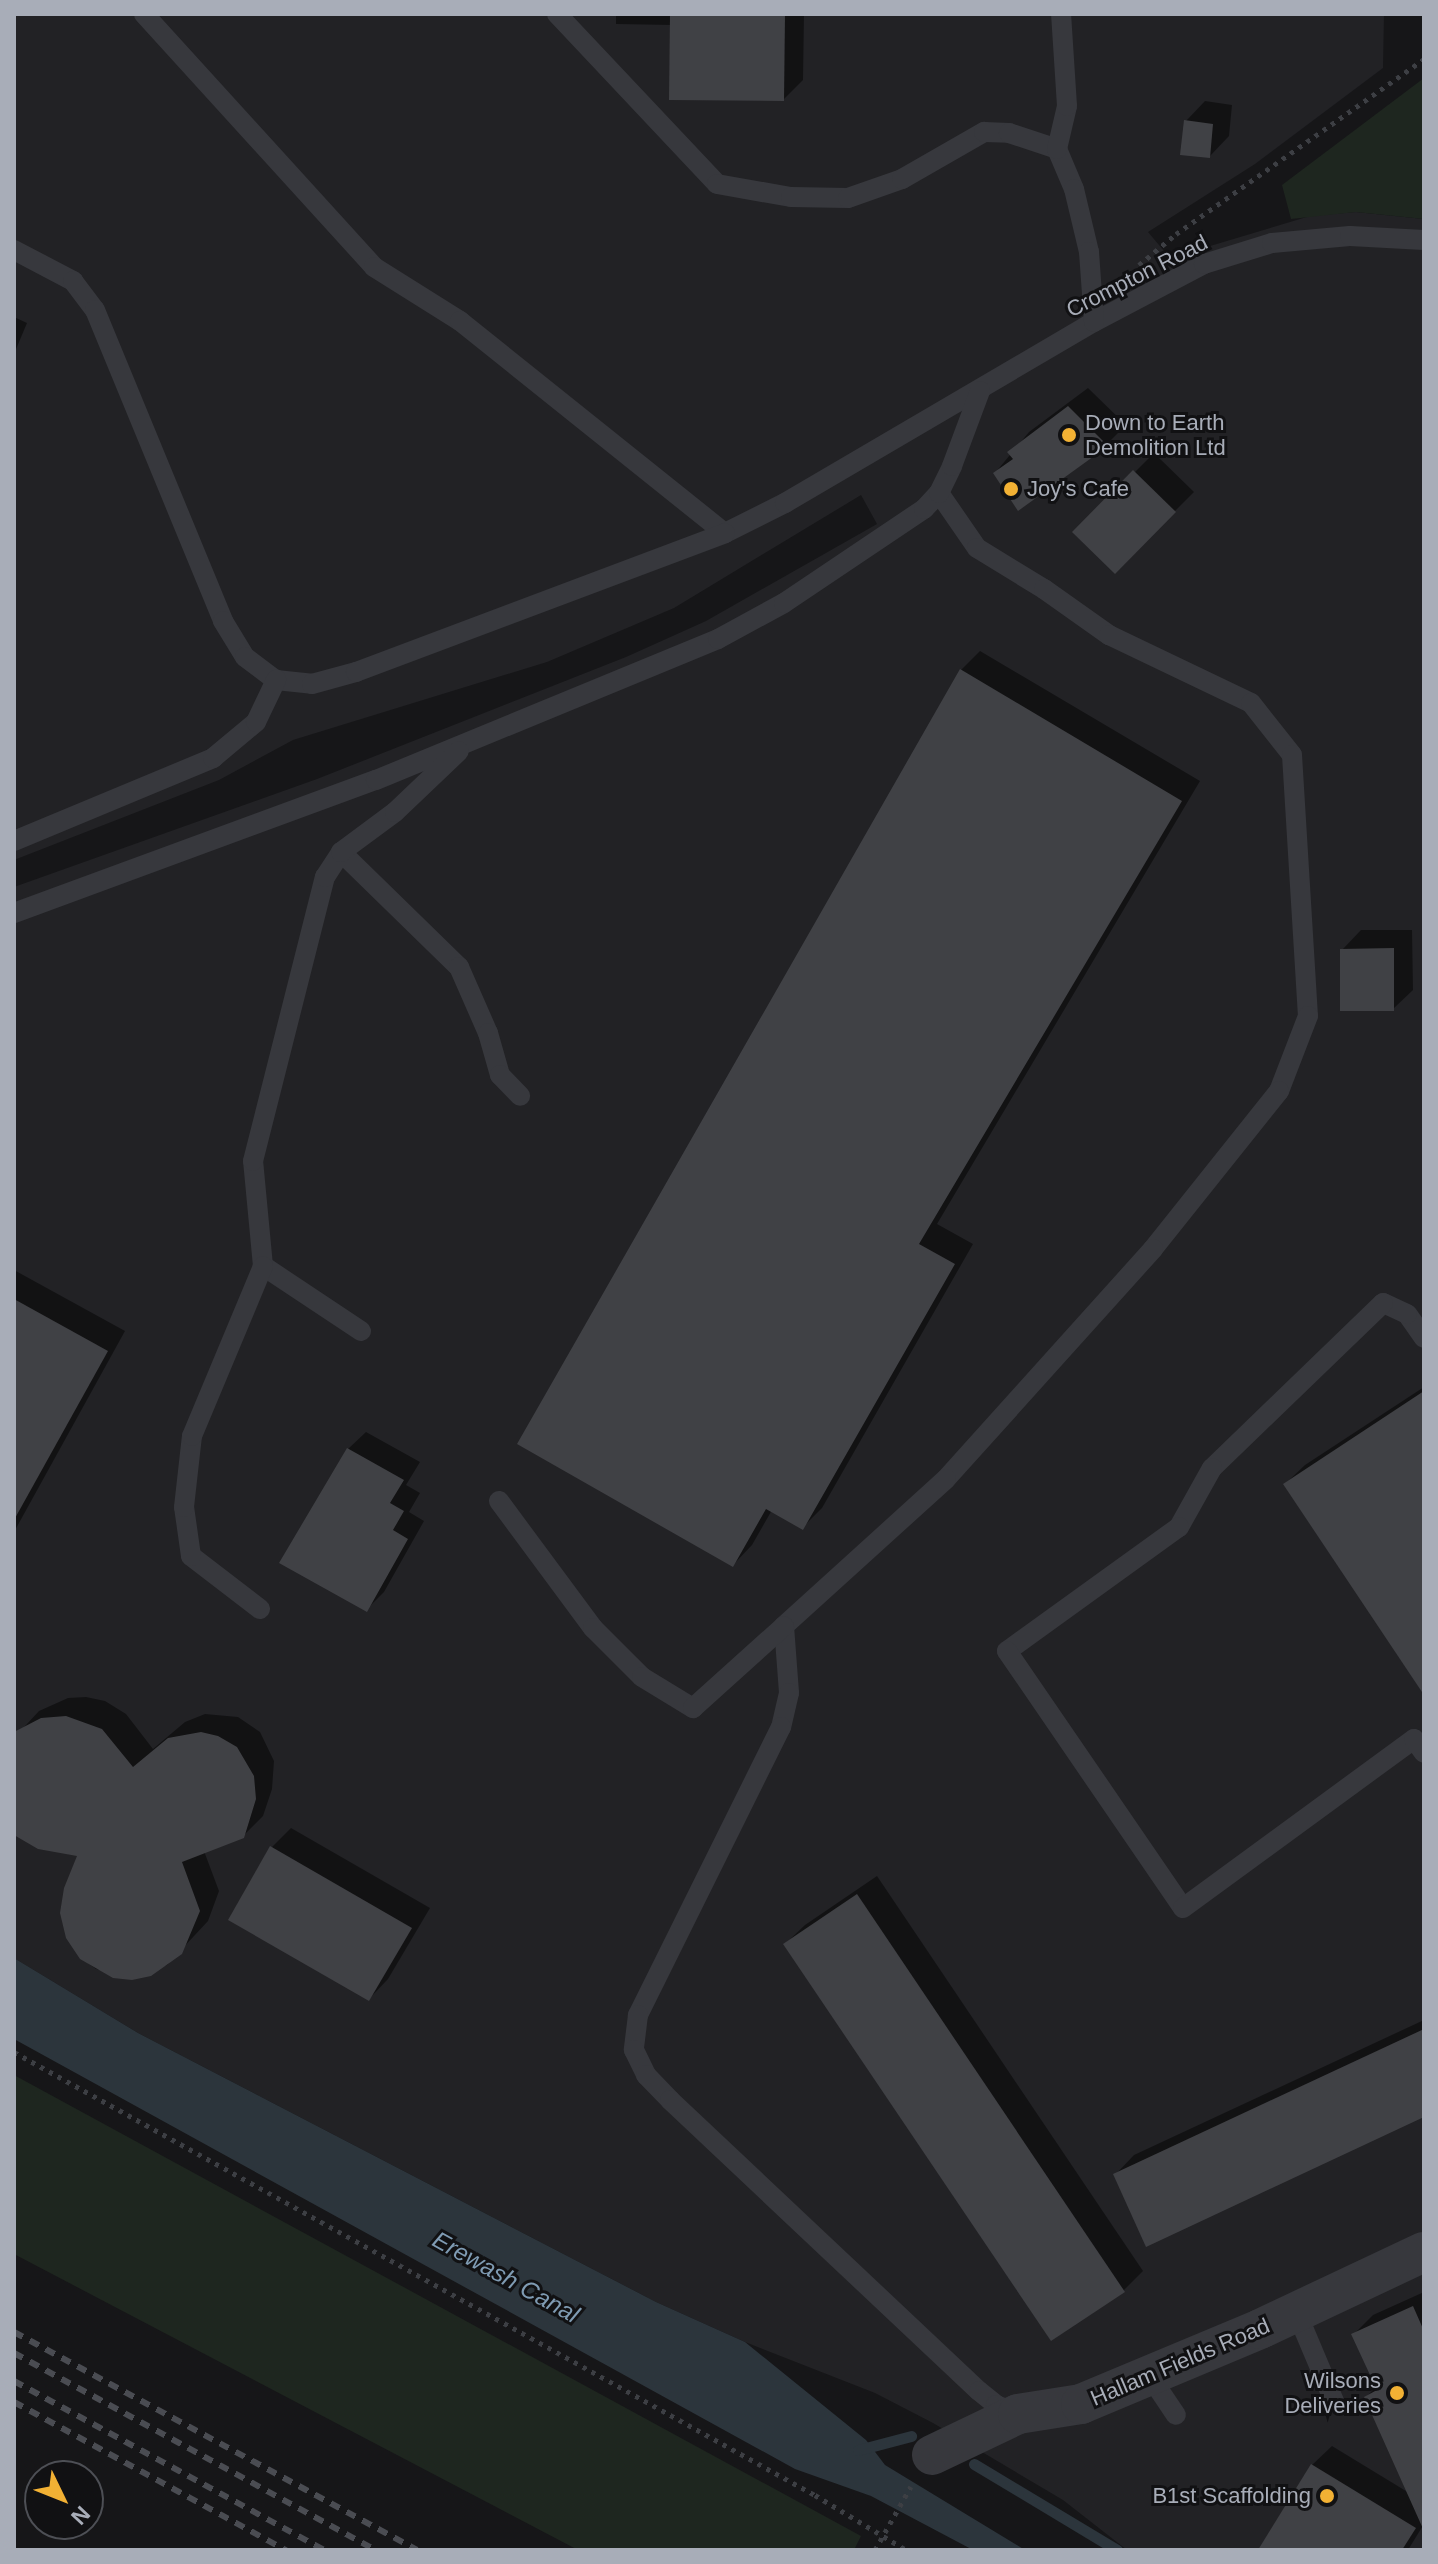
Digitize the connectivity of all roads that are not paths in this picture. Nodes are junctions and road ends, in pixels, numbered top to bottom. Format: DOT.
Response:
graph roads {
  1 [pos="144,14"];
  2 [pos="557,14"];
  3 [pos="1061,14"];
  4 [pos="1057,149"];
  5 [pos="1424,240"];
  6 [pos="14,250"];
  7 [pos="1094,322"];
  8 [pos="980,391"];
  9 [pos="939,493"];
  10 [pos="725,533"];
  11 [pos="276,680"];
  12 [pos="468,743"];
  13 [pos="14,841"];
  14 [pos="341,852"];
  15 [pos="14,913"];
  16 [pos="520,1096"];
  17 [pos="263,1266"];
  18 [pos="361,1331"];
  19 [pos="1424,1338"];
  20 [pos="499,1501"];
  21 [pos="260,1609"];
  22 [pos="784,1626"];
  23 [pos="1421,1742"];
  24 [pos="1424,2252"];
  25 [pos="1296,2311"];
  26 [pos="1149,2375"];
  27 [pos="1334,2401"];
  28 [pos="1018,2414"];
  29 [pos="1176,2415"];
  30 [pos="922,2469"];
  1 -- 10 [label="lane"];
  2 -- 4 [label="lane"];
  3 -- 4 [label="lane"];
  4 -- 7 [label="lane"];
  5 -- 7 [label="lane, Crompton Road"];
  6 -- 11 [label="lane"];
  7 -- 8 [label="lane, Crompton Road"];
  8 -- 9 [label="lane"];
  8 -- 10 [label="lane, Crompton Road"];
  9 -- 12 [label="lane"];
  9 -- 22 [label="lane"];
  10 -- 11 [label="lane, Crompton Road"];
  11 -- 13 [label="lane"];
  12 -- 14 [label="lane"];
  12 -- 15 [label="lane"];
  14 -- 16 [label="lane"];
  14 -- 17 [label="lane"];
  17 -- 18 [label="lane"];
  17 -- 21 [label="lane"];
  19 -- 23 [label="lane"];
  20 -- 22 [label="lane"];
  22 -- 28 [label="lane"];
  24 -- 25 [label="street, Hallam Fields Road"];
  25 -- 26 [label="street, Hallam Fields Road"];
  25 -- 27 [label="lane"];
  26 -- 28 [label="street, Hallam Fields Road"];
  26 -- 29 [label="lane"];
  28 -- 30 [label="street, Hallam Fields Road"];
}
